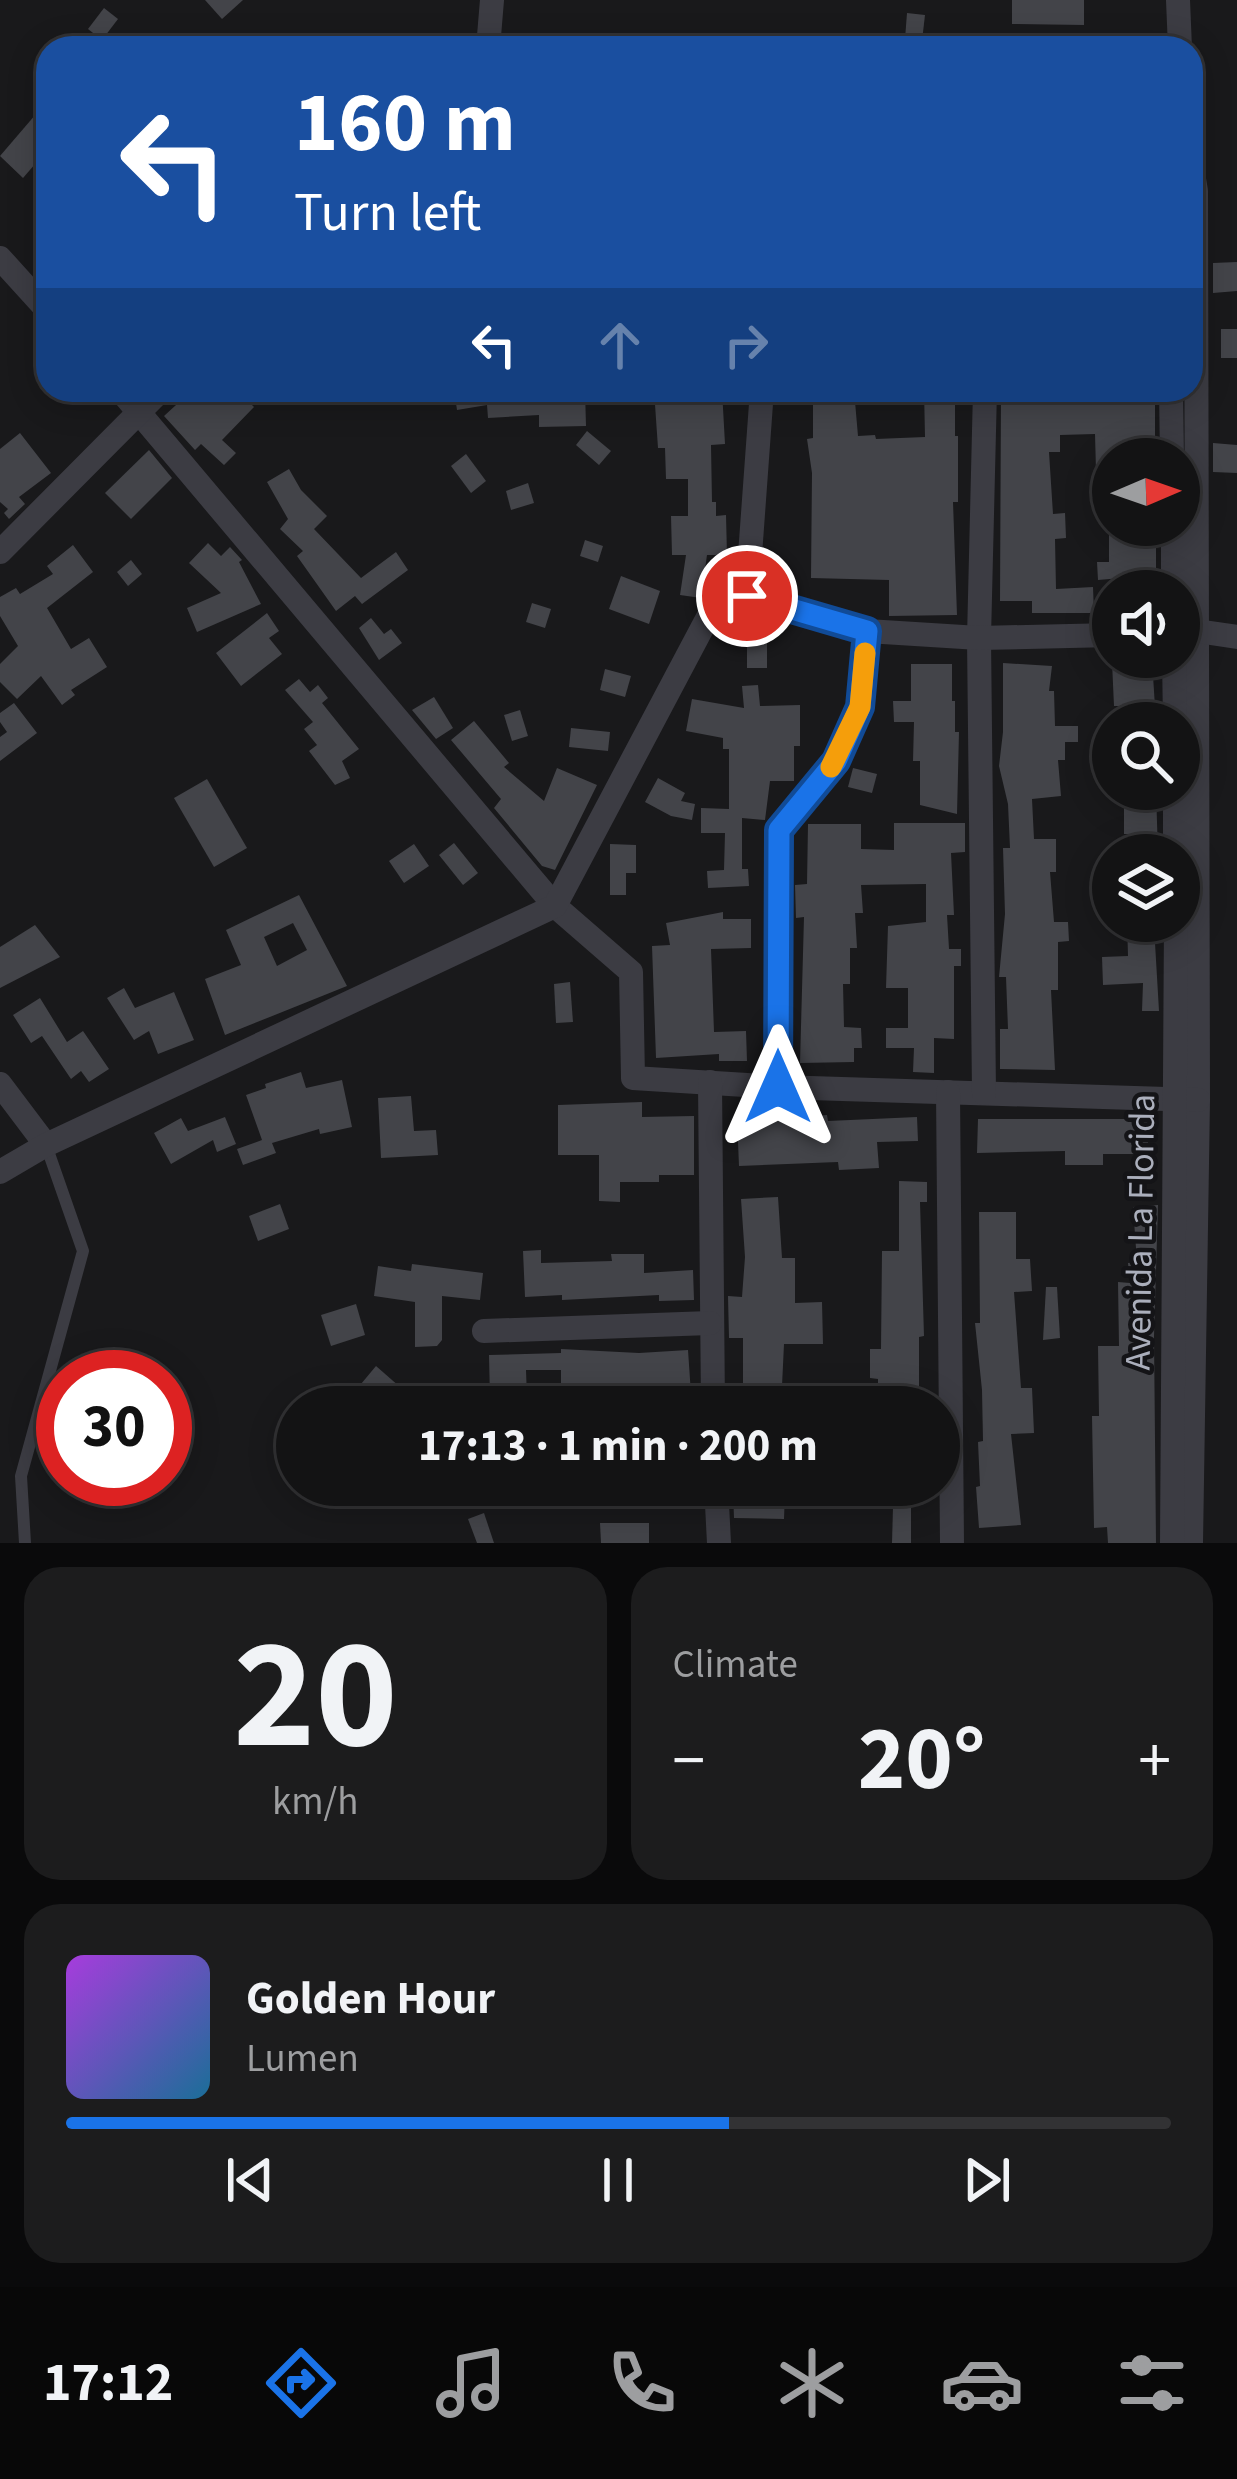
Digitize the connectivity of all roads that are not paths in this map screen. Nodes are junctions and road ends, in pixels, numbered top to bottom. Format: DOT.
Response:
graph roads {
  1 [pos="492,0"];
  2 [pos="1178,0"];
  3 [pos="489,36"];
  4 [pos="1180,36"];
  5 [pos="0,258"];
  6 [pos="36,298"];
  7 [pos="131,402"];
  8 [pos="147,402"];
  9 [pos="761,402"];
  10 [pos="985,402"];
  11 [pos="1171,402"];
  12 [pos="1191,402"];
  13 [pos="138,410"];
  14 [pos="1172,438"];
  15 [pos="0,552"];
  16 [pos="1189,570"];
  17 [pos="747,596"];
  18 [pos="867,631"];
  19 [pos="1200,633"];
  20 [pos="1092,635"];
  21 [pos="1237,637"];
  22 [pos="979,638"];
  23 [pos="1188,678"];
  24 [pos="555,905"];
  25 [pos="1177,942"];
  26 [pos="710,1082"];
  27 [pos="0,1084"];
  28 [pos="778,1087"];
  29 [pos="948,1092"];
  30 [pos="984,1093"];
  31 [pos="1187,1100"];
  32 [pos="46,1145"];
  33 [pos="0,1172"];
  34 [pos="710,1323"];
  35 [pos="484,1331"];
  36 [pos="712,1386"];
  37 [pos="717,1506"];
  38 [pos="25,1543"];
  39 [pos="719,1543"];
  40 [pos="952,1543"];
  41 [pos="1172,1543"];
  42 [pos="1191,1543"];
  1 -- 3 [label="street"];
  2 -- 4 [label="street"];
  5 -- 6 [label="street"];
  7 -- 13 [label="street"];
  8 -- 13 [label="street"];
  9 -- 17 [label="street"];
  10 -- 22 [label="street"];
  11 -- 14 [label="street"];
  12 -- 16 [label="street"];
  13 -- 15 [label="street"];
  13 -- 24 [label="street"];
  17 -- 18 [label="street"];
  17 -- 24 [label="street"];
  18 -- 22 [label="street"];
  18 -- 28 [label="street"];
  19 -- 21 [label="street"];
  20 -- 22 [label="street"];
  22 -- 30 [label="street"];
  23 -- 31 [label="street"];
  24 -- 26 [label="street"];
  24 -- 32 [label="street"];
  25 -- 31 [label="street, Avenida La Florida"];
  26 -- 28 [label="street"];
  26 -- 34 [label="street"];
  27 -- 32 [label="street"];
  28 -- 29 [label="street"];
  29 -- 30 [label="street"];
  29 -- 40 [label="street"];
  30 -- 31 [label="street"];
  31 -- 41 [label="street, Avenida La Florida"];
  31 -- 42 [label="street"];
  32 -- 33 [label="street"];
  32 -- 38 [label="lane"];
  34 -- 35 [label="street"];
  34 -- 36 [label="street"];
  37 -- 39 [label="street"];
}
